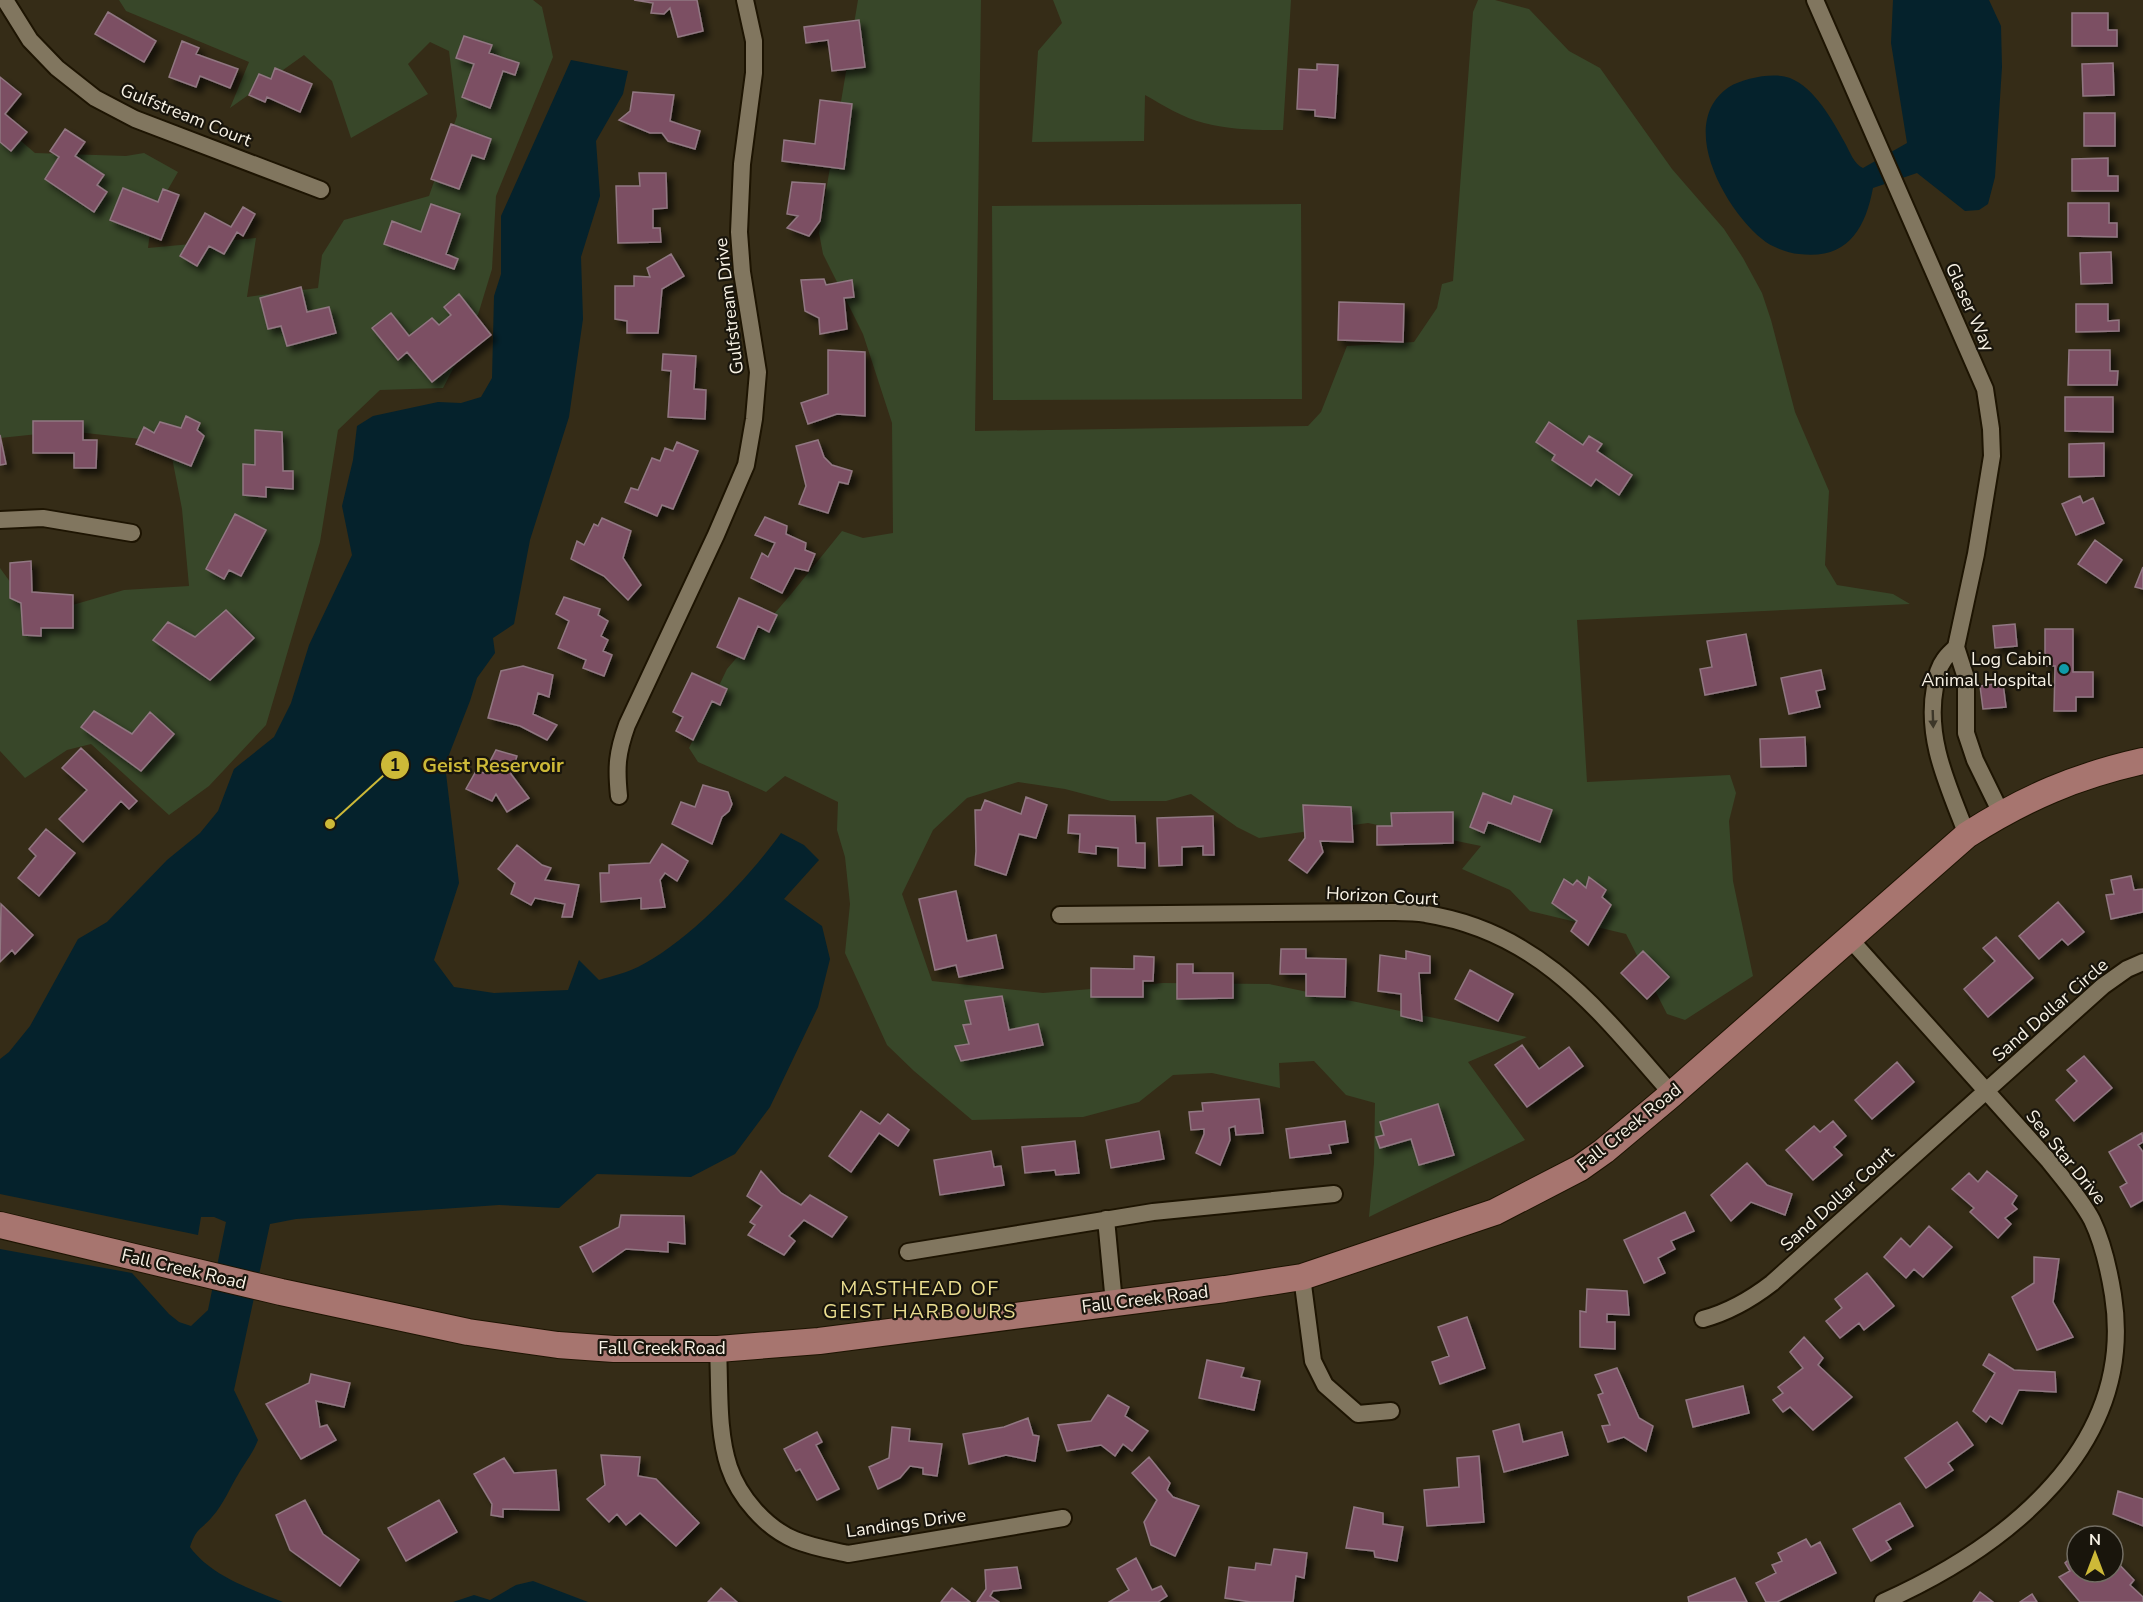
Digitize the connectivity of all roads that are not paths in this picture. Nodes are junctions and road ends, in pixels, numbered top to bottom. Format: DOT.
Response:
graph roads {
  1 [pos="5,0"];
  2 [pos="745,0"];
  3 [pos="1815,0"];
  4 [pos="321,190"];
  5 [pos="0,520"];
  6 [pos="132,533"];
  7 [pos="1956,646"];
  8 [pos="2143,761"];
  9 [pos="619,796"];
  10 [pos="2001,813"];
  11 [pos="1967,835"];
  12 [pos="1060,915"];
  13 [pos="1850,939"];
  14 [pos="2143,962"];
  15 [pos="1986,1092"];
  16 [pos="1672,1094"];
  17 [pos="1334,1194"];
  18 [pos="1106,1219"];
  19 [pos="0,1225"];
  20 [pos="908,1252"];
  21 [pos="1302,1277"];
  22 [pos="1114,1303"];
  23 [pos="1703,1319"];
  24 [pos="718,1349"];
  25 [pos="1391,1411"];
  26 [pos="1063,1518"];
  27 [pos="1883,1602"];
  1 -- 4 [label="street, Gulfstream Court"];
  2 -- 9 [label="street, Gulfstream Drive"];
  3 -- 7 [label="street, Glaser Way"];
  5 -- 6 [label="street"];
  7 -- 10 [label="street, Glaser Way"];
  7 -- 11 [label="street, Glaser Way, one-way"];
  8 -- 10 [label="main road, Fall Creek Road"];
  10 -- 11 [label="main road, Fall Creek Road"];
  11 -- 13 [label="main road, Fall Creek Road"];
  12 -- 16 [label="street, Horizon Court"];
  13 -- 15 [label="street, Sea Star Drive"];
  13 -- 16 [label="main road, Fall Creek Road"];
  14 -- 15 [label="street, Sand Dollar Circle"];
  15 -- 23 [label="street, Sand Dollar Court"];
  15 -- 27 [label="street, Sea Star Drive"];
  16 -- 21 [label="main road, Fall Creek Road"];
  17 -- 18 [label="street"];
  18 -- 20 [label="street"];
  18 -- 22 [label="street"];
  19 -- 24 [label="main road, Fall Creek Road"];
  21 -- 22 [label="main road, Fall Creek Road"];
  21 -- 25 [label="street"];
  22 -- 24 [label="main road, Fall Creek Road"];
  24 -- 26 [label="street, Landings Drive"];
}
